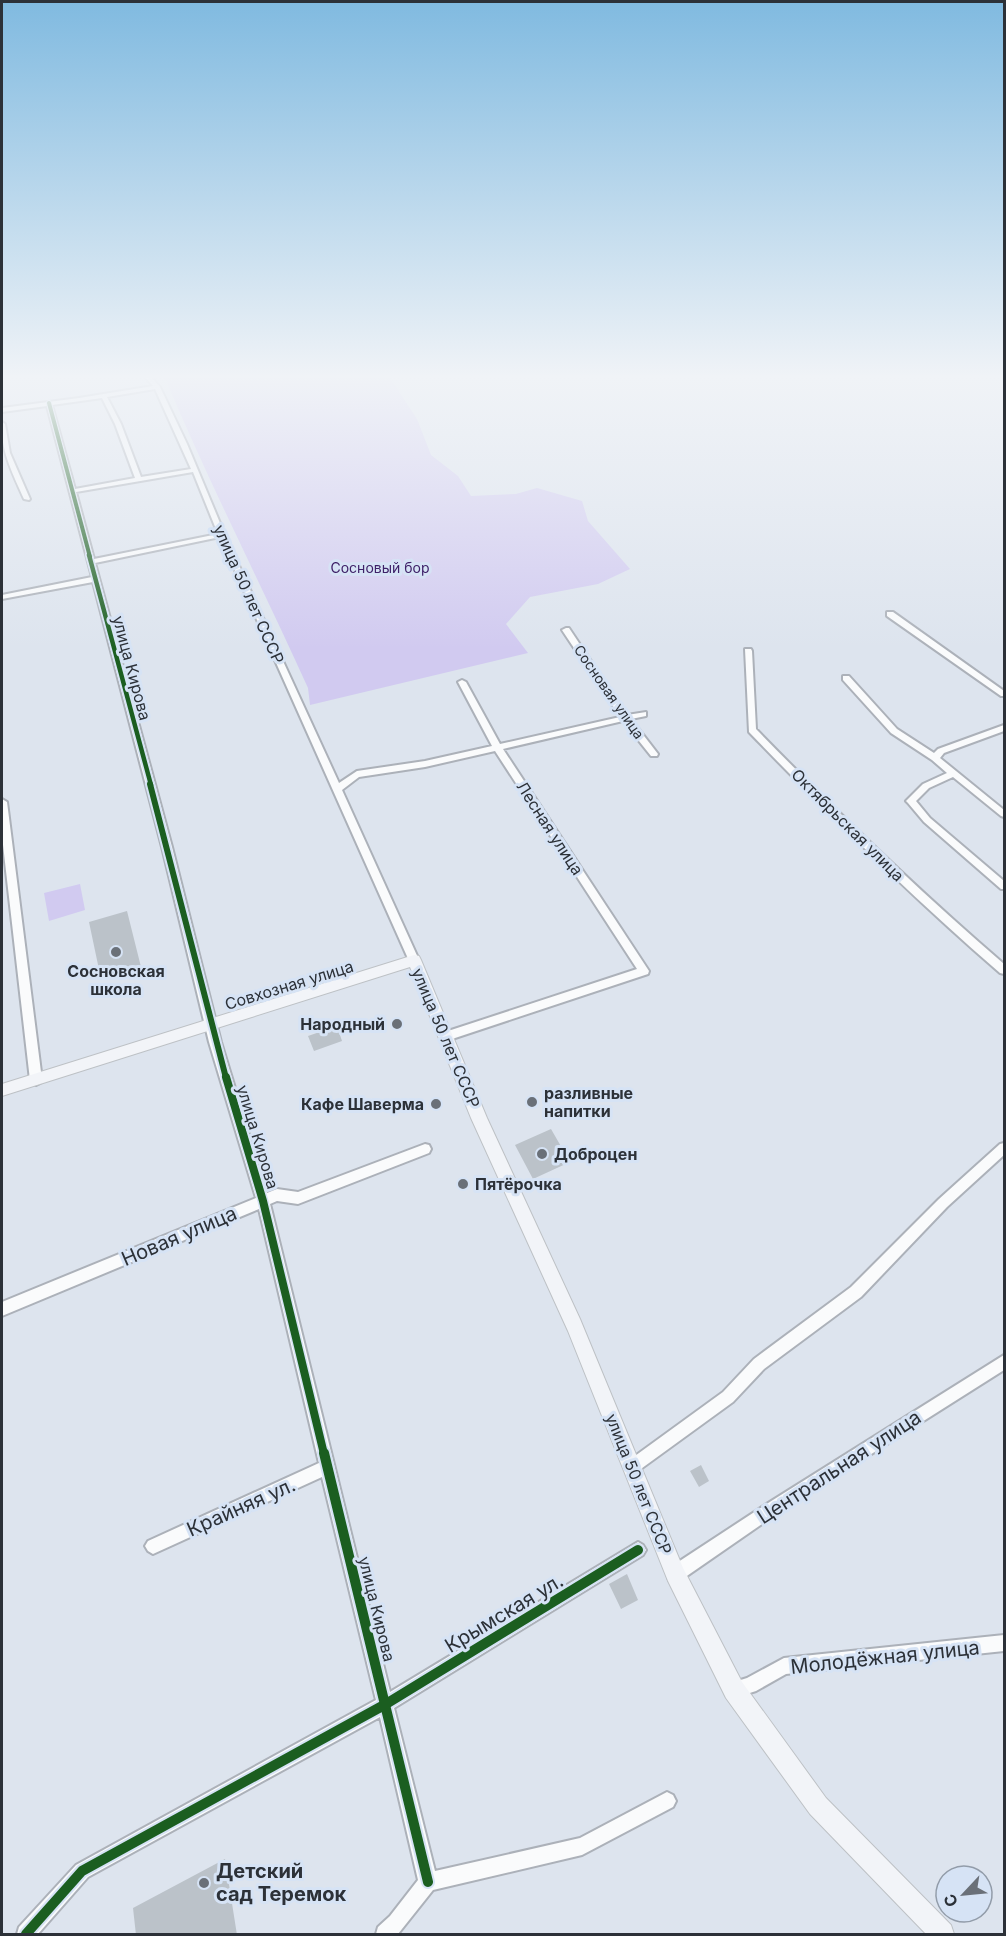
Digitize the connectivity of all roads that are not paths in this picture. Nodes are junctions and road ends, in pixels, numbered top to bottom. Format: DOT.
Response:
graph roads {
  1 [pos="14,468"];
  2 [pos="66,468"];
  3 [pos="134,468"];
  4 [pos="195,470"];
  5 [pos="138,479"];
  6 [pos="72,491"];
  7 [pos="27,499"];
  8 [pos="222,535"];
  9 [pos="90,562"];
  10 [pos="95,579"];
  11 [pos="2,597"];
  12 [pos="890,614"];
  13 [pos="566,630"];
  14 [pos="748,651"];
  15 [pos="846,678"];
  16 [pos="462,682"];
  17 [pos="1005,694"];
  18 [pos="643,714"];
  19 [pos="625,718"];
  20 [pos="1005,728"];
  21 [pos="497,747"];
  22 [pos="654,754"];
  23 [pos="935,758"];
  24 [pos="954,773"];
  25 [pos="337,789"];
  26 [pos="2,802"];
  27 [pos="1005,814"];
  28 [pos="1005,886"];
  29 [pos="414,960"];
  30 [pos="1005,970"];
  31 [pos="210,1024"];
  32 [pos="446,1036"];
  33 [pos="36,1080"];
  34 [pos="2,1090"];
  35 [pos="1005,1148"];
  36 [pos="425,1149"];
  37 [pos="263,1201"];
  38 [pos="2,1309"];
  39 [pos="1005,1362"];
  40 [pos="633,1466"];
  41 [pos="328,1467"];
  42 [pos="153,1546"];
  43 [pos="638,1550"];
  44 [pos="675,1574"];
  45 [pos="1005,1643"];
  46 [pos="734,1690"];
  47 [pos="386,1704"];
  48 [pos="667,1801"];
  49 [pos="428,1882"];
  50 [pos="26,1935"];
  51 [pos="386,1935"];
  52 [pos="942,1935"];
  1 -- 7 [label="street"];
  2 -- 6 [label="street, улица Кирова"];
  3 -- 5 [label="street"];
  4 -- 5 [label="street"];
  4 -- 8 [label="street, улица 50 лет СССР"];
  5 -- 6 [label="street"];
  6 -- 9 [label="street, улица Кирова"];
  8 -- 9 [label="street"];
  8 -- 25 [label="street, улица 50 лет СССР"];
  9 -- 10 [label="street, улица Кирова"];
  10 -- 11 [label="street"];
  10 -- 31 [label="street, улица Кирова"];
  12 -- 17 [label="street"];
  13 -- 19 [label="street, Сосновая улица"];
  14 -- 30 [label="street, Октябрьская улица"];
  15 -- 23 [label="street"];
  16 -- 21 [label="street, Лесная улица"];
  18 -- 19 [label="street"];
  19 -- 21 [label="street"];
  19 -- 22 [label="street, Сосновая улица"];
  20 -- 23 [label="street"];
  21 -- 25 [label="street"];
  21 -- 32 [label="street, Лесная улица"];
  23 -- 24 [label="street"];
  24 -- 27 [label="street"];
  24 -- 28 [label="street"];
  25 -- 29 [label="street, улица 50 лет СССР"];
  26 -- 33 [label="street"];
  29 -- 31 [label="main road, Совхозная улица"];
  29 -- 32 [label="main road, улица 50 лет СССР"];
  31 -- 33 [label="main road, Совхозная улица"];
  31 -- 37 [label="street, улица Кирова"];
  32 -- 40 [label="main road, улица 50 лет СССР"];
  33 -- 34 [label="main road, Совхозная улица"];
  35 -- 40 [label="street"];
  36 -- 37 [label="street, Новая улица"];
  37 -- 38 [label="street, Новая улица"];
  37 -- 41 [label="street, улица Кирова"];
  39 -- 44 [label="street, Центральная улица"];
  40 -- 44 [label="main road, улица 50 лет СССР"];
  41 -- 42 [label="street, Крайняя ул."];
  41 -- 47 [label="street, улица Кирова"];
  43 -- 47 [label="street, Крымская ул."];
  44 -- 46 [label="main road, улица 50 лет СССР"];
  45 -- 46 [label="street, Молодёжная улица"];
  46 -- 52 [label="main road, улица 50 лет СССР"];
  47 -- 49 [label="street, улица Кирова"];
  47 -- 50 [label="street, Крымская ул."];
  48 -- 49 [label="street"];
  49 -- 51 [label="street"];
}
